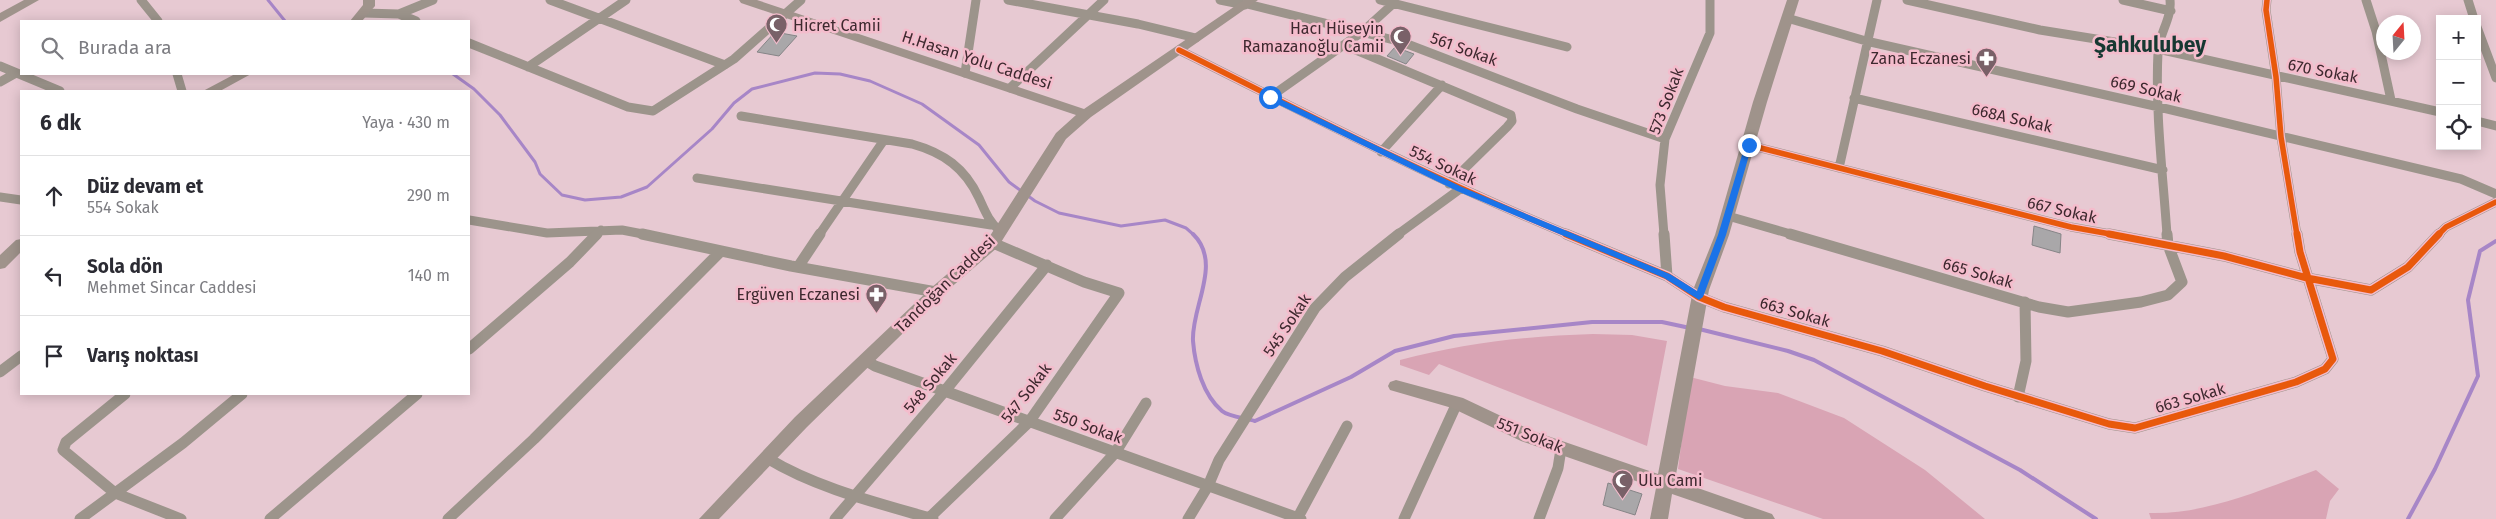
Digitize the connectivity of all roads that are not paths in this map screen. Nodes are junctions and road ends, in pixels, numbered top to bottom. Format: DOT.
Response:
graph roads {
  1 [pos="33,0"];
  2 [pos="141,0"];
  3 [pos="369,0"];
  4 [pos="433,0"];
  5 [pos="550,0"];
  6 [pos="626,0"];
  7 [pos="745,0"];
  8 [pos="801,0"];
  9 [pos="976,0"];
  10 [pos="1008,0"];
  11 [pos="1104,0"];
  12 [pos="1220,0"];
  13 [pos="1380,0"];
  14 [pos="1710,0"];
  15 [pos="1793,0"];
  16 [pos="1877,0"];
  17 [pos="1907,0"];
  18 [pos="2123,0"];
  19 [pos="2170,0"];
  20 [pos="2267,0"];
  21 [pos="2366,0"];
  22 [pos="2468,0"];
  23 [pos="1929,2"];
  24 [pos="1248,3"];
  25 [pos="1394,3"];
  26 [pos="2171,11"];
  27 [pos="399,14"];
  28 [pos="786,14"];
  29 [pos="1089,15"];
  30 [pos="2473,15"];
  31 [pos="360,17"];
  32 [pos="0,18"];
  33 [pos="599,18"];
  34 [pos="1787,18"];
  35 [pos="157,20"];
  36 [pos="414,20"];
  37 [pos="1362,32"];
  38 [pos="1196,38"];
  39 [pos="2481,38"];
  40 [pos="1866,41"];
  41 [pos="470,43"];
  42 [pos="1344,45"];
  43 [pos="1566,47"];
  44 [pos="2158,49"];
  45 [pos="1179,50"];
  46 [pos="725,65"];
  47 [pos="0,66"];
  48 [pos="528,67"];
  49 [pos="16,73"];
  50 [pos="965,73"];
  51 [pos="20,75"];
  52 [pos="21,75"];
  53 [pos="177,75"];
  54 [pos="243,75"];
  55 [pos="2276,77"];
  56 [pos="2496,78"];
  57 [pos="0,82"];
  58 [pos="1442,85"];
  59 [pos="1010,88"];
  60 [pos="58,90"];
  61 [pos="182,90"];
  62 [pos="212,90"];
  63 [pos="1270,97"];
  64 [pos="1854,98"];
  65 [pos="2390,100"];
  66 [pos="2159,107"];
  67 [pos="2436,111"];
  68 [pos="1086,114"];
  69 [pos="741,116"];
  70 [pos="2481,122"];
  71 [pos="2496,126"];
  72 [pos="2281,137"];
  73 [pos="1666,139"];
  74 [pos="884,140"];
  75 [pos="1749,145"];
  76 [pos="1381,152"];
  77 [pos="1839,168"];
  78 [pos="2163,170"];
  79 [pos="697,178"];
  80 [pos="1448,184"];
  81 [pos="1460,189"];
  82 [pos="2496,194"];
  83 [pos="0,197"];
  84 [pos="20,200"];
  85 [pos="843,201"];
  86 [pos="2496,202"];
  87 [pos="1728,216"];
  88 [pos="470,220"];
  89 [pos="601,230"];
  90 [pos="994,233"];
  91 [pos="20,245"];
  92 [pos="2168,246"];
  93 [pos="721,251"];
  94 [pos="0,264"];
  95 [pos="1047,265"];
  96 [pos="798,267"];
  97 [pos="1667,276"];
  98 [pos="2307,278"];
  99 [pos="936,292"];
  100 [pos="2025,302"];
  101 [pos="1697,304"];
  102 [pos="470,348"];
  103 [pos="20,357"];
  104 [pos="865,360"];
  105 [pos="0,372"];
  106 [pos="1396,386"];
  107 [pos="944,392"];
  108 [pos="124,395"];
  109 [pos="241,395"];
  110 [pos="416,395"];
  111 [pos="2018,397"];
  112 [pos="1146,403"];
  113 [pos="1457,403"];
  114 [pos="1029,422"];
  115 [pos="1347,426"];
  116 [pos="1562,449"];
  117 [pos="1115,453"];
  118 [pos="767,458"];
  119 [pos="1665,485"];
  120 [pos="1208,486"];
  121 [pos="115,493"];
  122 [pos="855,496"];
  123 [pos="930,518"];
  124 [pos="80,519"];
  125 [pos="181,519"];
  126 [pos="270,519"];
  127 [pos="448,519"];
  128 [pos="708,519"];
  129 [pos="835,519"];
  130 [pos="1055,519"];
  131 [pos="1188,519"];
  132 [pos="1299,519"];
  133 [pos="1404,519"];
  134 [pos="1539,519"];
  135 [pos="1659,519"];
  136 [pos="1766,519"];
  1 -- 32 [label="street"];
  2 -- 35 [label="street"];
  3 -- 31 [label="street"];
  4 -- 27 [label="street"];
  5 -- 33 [label="street"];
  6 -- 33 [label="street"];
  7 -- 28 [label="street, H.Hasan Yolu Caddesi"];
  8 -- 28 [label="street"];
  9 -- 50 [label="street"];
  10 -- 29 [label="street"];
  11 -- 29 [label="street"];
  12 -- 24 [label="street, 561 Sokak"];
  13 -- 25 [label="street"];
  14 -- 73 [label="street, 573 Sokak"];
  15 -- 34 [label="street"];
  16 -- 40 [label="street"];
  17 -- 23 [label="street, 670 Sokak"];
  18 -- 26 [label="street"];
  19 -- 26 [label="street"];
  20 -- 55 [label="street, 663 Sokak"];
  21 -- 65 [label="street"];
  22 -- 30 [label="street"];
  23 -- 44 [label="street, 670 Sokak"];
  24 -- 37 [label="street, 561 Sokak"];
  24 -- 38 [label="street, Tandoğan Caddesi"];
  25 -- 37 [label="street"];
  25 -- 43 [label="street"];
  26 -- 44 [label="street"];
  27 -- 31 [label="street"];
  27 -- 36 [label="street"];
  28 -- 46 [label="street"];
  28 -- 50 [label="street, H.Hasan Yolu Caddesi"];
  29 -- 38 [label="street"];
  29 -- 59 [label="street"];
  33 -- 46 [label="street"];
  33 -- 48 [label="street"];
  34 -- 40 [label="street, 669 Sokak"];
  34 -- 75 [label="street"];
  37 -- 42 [label="street"];
  37 -- 73 [label="street, 561 Sokak"];
  38 -- 45 [label="street, Tandoğan Caddesi"];
  39 -- 56 [label="street"];
  40 -- 64 [label="street"];
  40 -- 66 [label="street, 669 Sokak"];
  41 -- 48 [label="street"];
  42 -- 58 [label="street"];
  42 -- 63 [label="street"];
  44 -- 55 [label="street, 670 Sokak"];
  44 -- 66 [label="street"];
  45 -- 63 [label="street, 554 Sokak"];
  45 -- 68 [label="street, Tandoğan Caddesi"];
  46 -- 48 [label="street"];
  47 -- 49 [label="street"];
  49 -- 51 [label="street"];
  49 -- 57 [label="street"];
  50 -- 59 [label="street, H.Hasan Yolu Caddesi"];
  52 -- 60 [label="street"];
  53 -- 61 [label="street"];
  54 -- 62 [label="street"];
  55 -- 65 [label="street, 670 Sokak"];
  55 -- 72 [label="street, 663 Sokak"];
  58 -- 76 [label="street"];
  58 -- 80 [label="street"];
  59 -- 68 [label="street, H.Hasan Yolu Caddesi"];
  63 -- 76 [label="street, 554 Sokak"];
  64 -- 77 [label="street"];
  64 -- 78 [label="street, 668A Sokak"];
  65 -- 67 [label="street, 670 Sokak"];
  66 -- 72 [label="street, 669 Sokak"];
  66 -- 78 [label="street"];
  68 -- 90 [label="street, Tandoğan Caddesi"];
  69 -- 74 [label="street"];
  70 -- 71 [label="street"];
  72 -- 82 [label="street, 669 Sokak"];
  72 -- 98 [label="street, 663 Sokak"];
  73 -- 97 [label="street, 573 Sokak"];
  74 -- 85 [label="street"];
  74 -- 90 [label="street"];
  75 -- 77 [label="street, 667 Sokak"];
  75 -- 87 [label="street"];
  76 -- 80 [label="street, 554 Sokak"];
  77 -- 92 [label="street, 667 Sokak"];
  78 -- 92 [label="street"];
  79 -- 85 [label="street"];
  80 -- 81 [label="street, 554 Sokak"];
  81 -- 97 [label="street, 554 Sokak"];
  81 -- 120 [label="street, 545 Sokak"];
  83 -- 84 [label="street"];
  85 -- 90 [label="street"];
  85 -- 96 [label="street"];
  86 -- 98 [label="street, 667 Sokak"];
  87 -- 100 [label="street, 665 Sokak"];
  87 -- 101 [label="street"];
  88 -- 89 [label="street"];
  89 -- 93 [label="street"];
  89 -- 102 [label="street"];
  90 -- 95 [label="street"];
  90 -- 99 [label="street, Tandoğan Caddesi"];
  91 -- 94 [label="street"];
  92 -- 98 [label="street, 667 Sokak"];
  92 -- 100 [label="street, 665 Sokak"];
  93 -- 96 [label="street"];
  93 -- 127 [label="street"];
  95 -- 107 [label="street, 548 Sokak"];
  95 -- 114 [label="street, 547 Sokak"];
  96 -- 99 [label="street"];
  97 -- 101 [label="street, 554 Sokak"];
  98 -- 111 [label="street, 663 Sokak"];
  99 -- 104 [label="street, Tandoğan Caddesi"];
  100 -- 111 [label="street"];
  101 -- 111 [label="street, 663 Sokak"];
  101 -- 119 [label="street"];
  103 -- 105 [label="street"];
  104 -- 107 [label="street, 550 Sokak"];
  104 -- 118 [label="street, Tandoğan Caddesi"];
  106 -- 113 [label="street, 551 Sokak"];
  107 -- 114 [label="street, 550 Sokak"];
  107 -- 122 [label="street, 548 Sokak"];
  108 -- 121 [label="street"];
  109 -- 121 [label="street"];
  110 -- 126 [label="street"];
  112 -- 117 [label="street"];
  113 -- 116 [label="street, 551 Sokak"];
  113 -- 133 [label="street"];
  114 -- 117 [label="street, 550 Sokak"];
  114 -- 123 [label="street, 547 Sokak"];
  115 -- 132 [label="street"];
  116 -- 119 [label="street, 551 Sokak"];
  116 -- 134 [label="street"];
  117 -- 120 [label="street, 550 Sokak"];
  117 -- 130 [label="street"];
  118 -- 122 [label="street"];
  118 -- 128 [label="street, Tandoğan Caddesi"];
  119 -- 135 [label="street"];
  119 -- 136 [label="street, 551 Sokak"];
  120 -- 131 [label="street, 545 Sokak"];
  120 -- 132 [label="street, 550 Sokak"];
  121 -- 124 [label="street"];
  121 -- 125 [label="street"];
  122 -- 123 [label="street"];
  122 -- 129 [label="street, 548 Sokak"];
}
